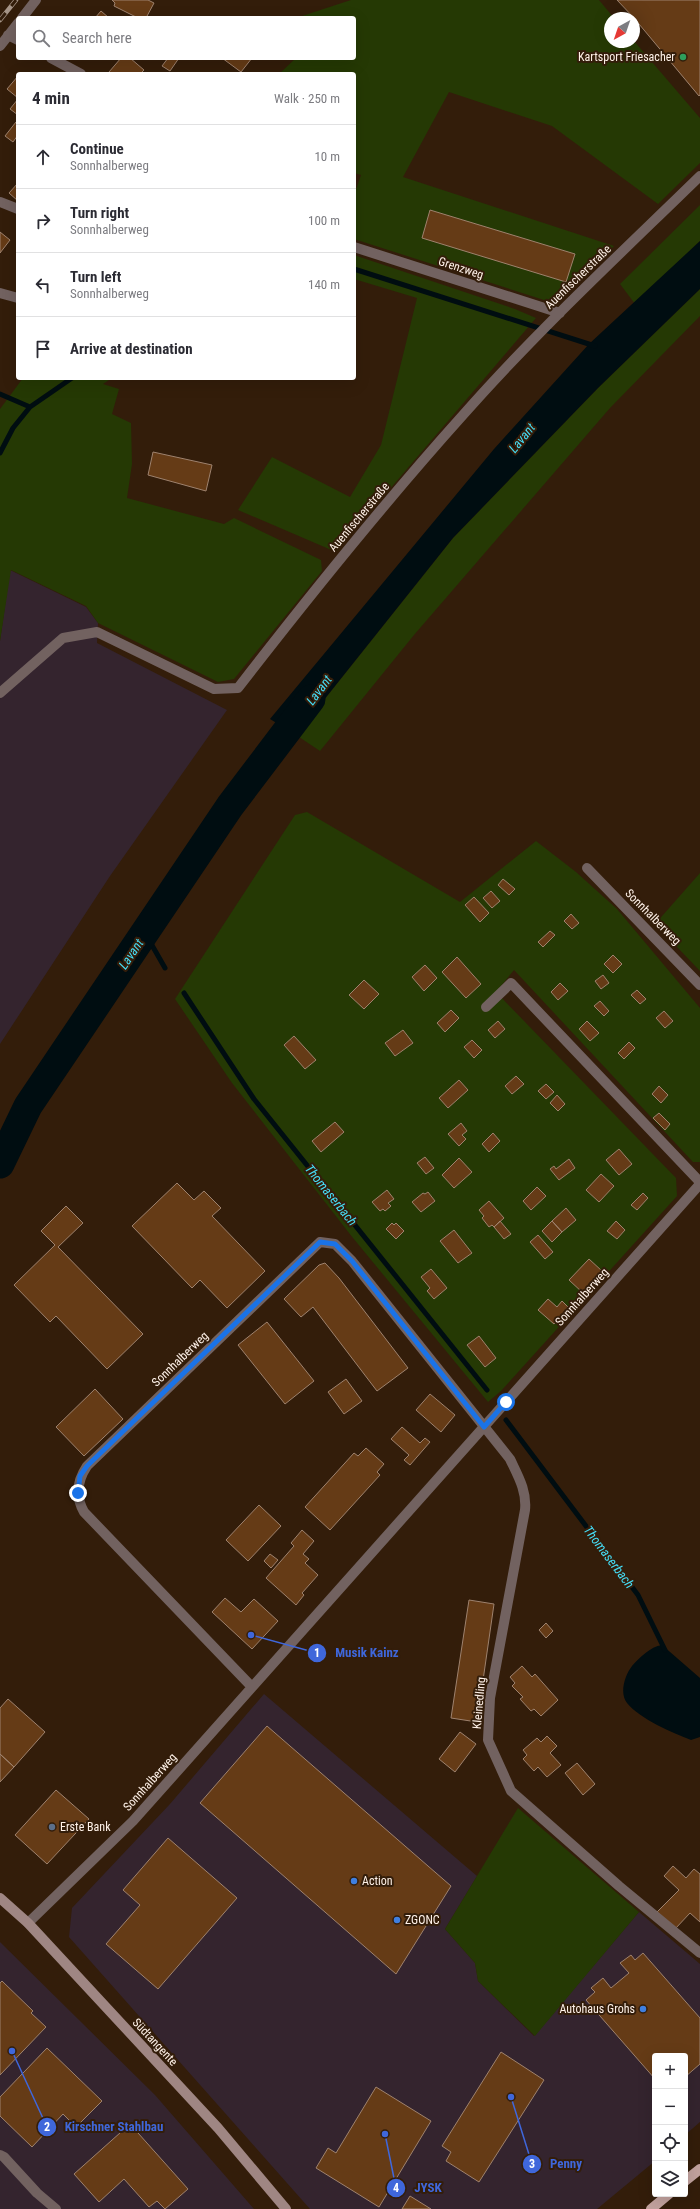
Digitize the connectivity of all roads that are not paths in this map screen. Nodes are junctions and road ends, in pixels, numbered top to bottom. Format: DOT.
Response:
graph roads {
  1 [pos="36,0"];
  2 [pos="24,16"];
  3 [pos="16,25"];
  4 [pos="8,35"];
  5 [pos="16,39"];
  6 [pos="0,46"];
  7 [pos="55,60"];
  8 [pos="77,72"];
  9 [pos="700,176"];
  10 [pos="0,202"];
  11 [pos="16,208"];
  12 [pos="356,248"];
  13 [pos="0,293"];
  14 [pos="16,297"];
  15 [pos="560,313"];
  16 [pos="0,693"];
  17 [pos="587,868"];
  18 [pos="700,985"];
  19 [pos="486,1007"];
  20 [pos="700,1183"];
  21 [pos="484,1427"];
  22 [pos="252,1687"];
  23 [pos="0,1898"];
  24 [pos="28,1923"];
  25 [pos="700,1953"];
  26 [pos="0,2155"];
  27 [pos="700,2169"];
  28 [pos="688,2179"];
  29 [pos="665,2197"];
  30 [pos="56,2209"];
  31 [pos="286,2209"];
  32 [pos="651,2209"];
  1 -- 2 [label="street"];
  3 -- 4 [label="street"];
  4 -- 5 [label="street"];
  4 -- 6 [label="street"];
  7 -- 8 [label="street"];
  9 -- 15 [label="street, Auenfischerstraße"];
  10 -- 11 [label="street"];
  12 -- 15 [label="street, Grenzweg"];
  13 -- 14 [label="street"];
  15 -- 16 [label="street, Auenfischerstraße"];
  17 -- 18 [label="street, Sonnhalberweg"];
  19 -- 20 [label="street, Sonnhalberweg"];
  20 -- 21 [label="street, Sonnhalberweg"];
  21 -- 22 [label="street, Sonnhalberweg"];
  21 -- 22 [label="street, Sonnhalberweg"];
  21 -- 25 [label="street, Kleinedling"];
  22 -- 24 [label="street, Sonnhalberweg"];
  23 -- 24 [label="main road, Südtangente"];
  24 -- 31 [label="main road, Südtangente"];
  26 -- 30 [label="street"];
  27 -- 28 [label="main road"];
  29 -- 32 [label="main road"];
}
